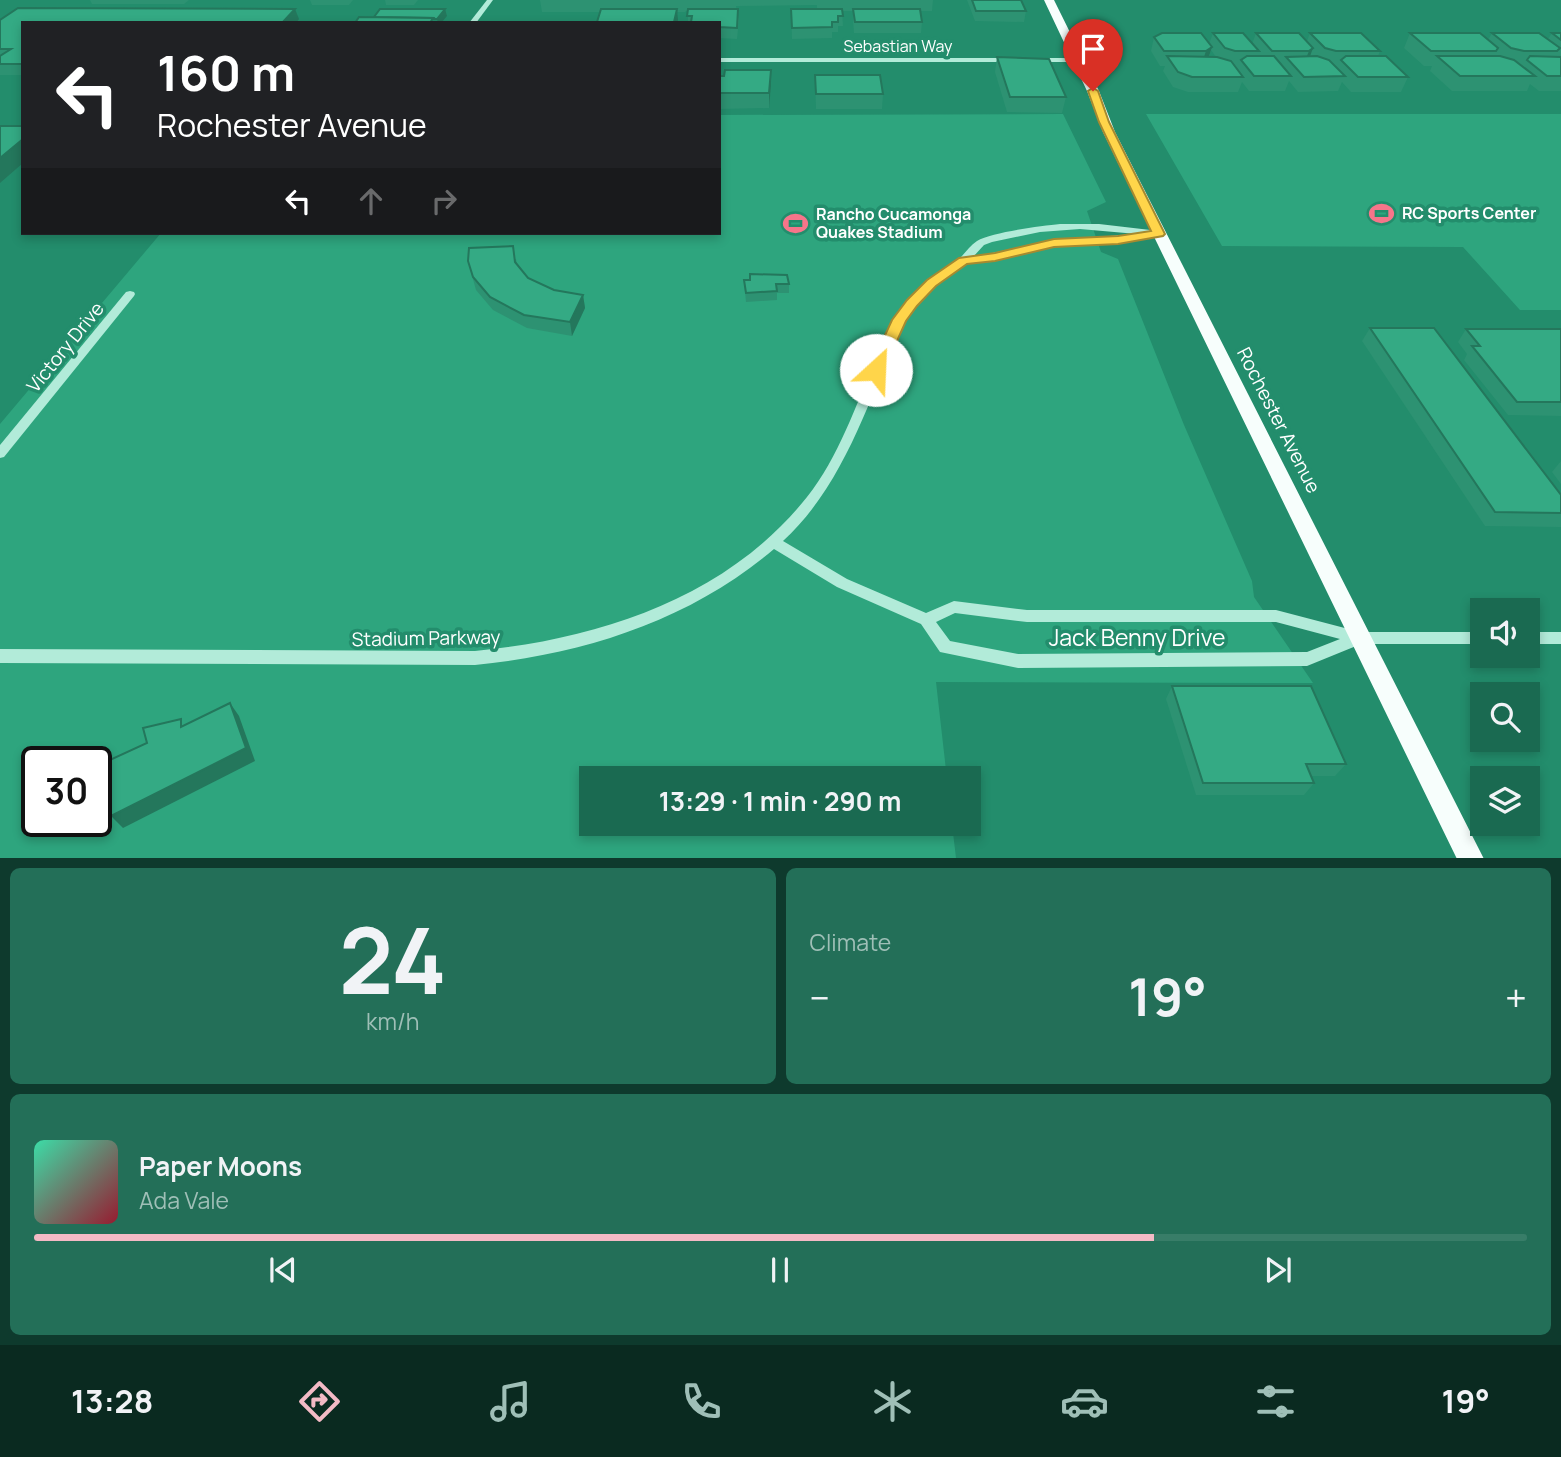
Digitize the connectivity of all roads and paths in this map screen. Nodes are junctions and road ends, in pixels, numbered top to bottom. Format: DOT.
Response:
graph roads {
  1 [pos="490,0"];
  2 [pos="1049,0"];
  3 [pos="474,21"];
  4 [pos="721,60"];
  5 [pos="1077,60"];
  6 [pos="1159,234"];
  7 [pos="964,261"];
  8 [pos="130,294"];
  9 [pos="0,454"];
  10 [pos="774,542"];
  11 [pos="926,620"];
  12 [pos="1360,638"];
  13 [pos="1470,638"];
  14 [pos="1540,638"];
  15 [pos="1561,638"];
  16 [pos="0,656"];
  17 [pos="1470,858"];
  1 -- 3 [label="street"];
  2 -- 5 [label="main road, Rochester Avenue"];
  4 -- 5 [label="street, Sebastian Way"];
  5 -- 6 [label="main road, Rochester Avenue"];
  6 -- 7 [label="street, Stadium Parkway"];
  6 -- 7 [label="street, Stadium Parkway"];
  6 -- 12 [label="main road, Rochester Avenue"];
  7 -- 10 [label="street, Stadium Parkway"];
  8 -- 9 [label="street, Victory Drive"];
  10 -- 11 [label="street, Jack Benny Drive"];
  10 -- 16 [label="street, Stadium Parkway"];
  11 -- 12 [label="street, Jack Benny Drive"];
  11 -- 12 [label="street, Jack Benny Drive"];
  12 -- 13 [label="street, Jack Benny Drive"];
  12 -- 17 [label="main road, Rochester Avenue"];
  14 -- 15 [label="street"];
}
